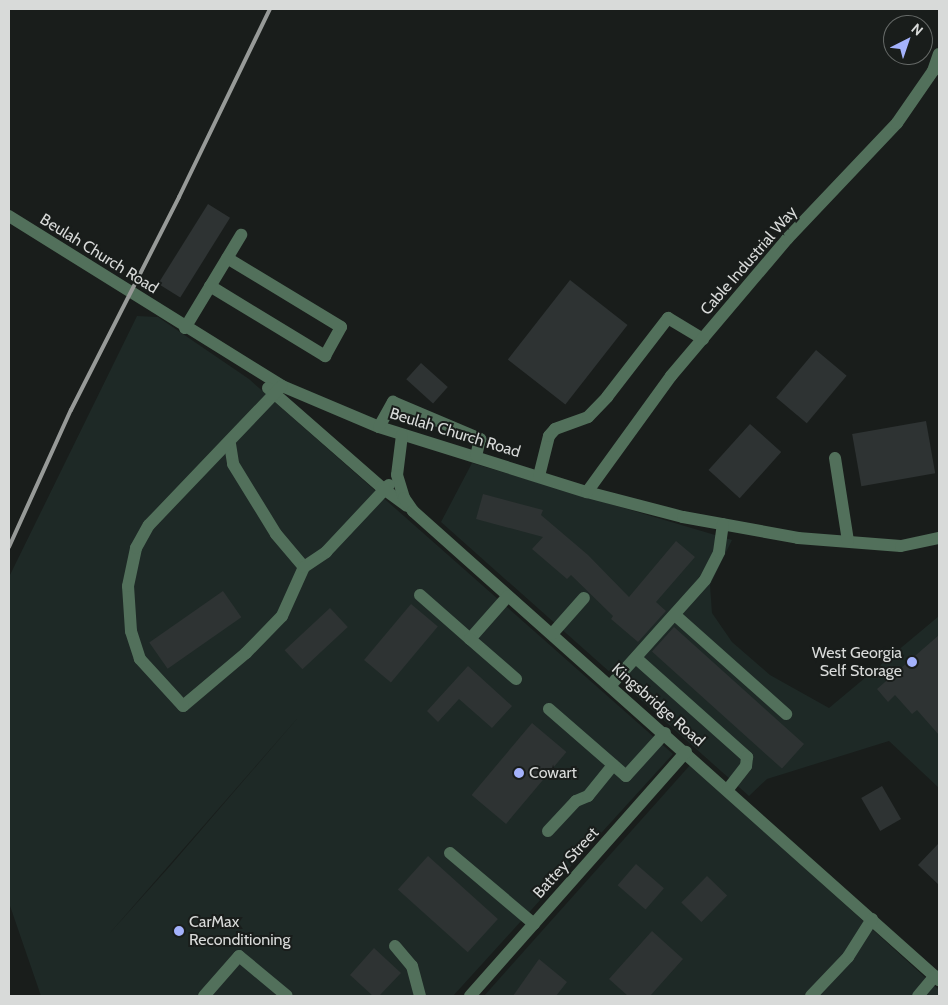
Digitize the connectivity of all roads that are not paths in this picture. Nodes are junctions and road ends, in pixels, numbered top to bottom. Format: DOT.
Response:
graph roads {
  1 [pos="939,54"];
  2 [pos="9,216"];
  3 [pos="241,235"];
  4 [pos="227,258"];
  5 [pos="210,286"];
  6 [pos="185,328"];
  7 [pos="703,339"];
  8 [pos="278,390"];
  9 [pos="379,427"];
  10 [pos="402,435"];
  11 [pos="230,444"];
  12 [pos="476,456"];
  13 [pos="834,458"];
  14 [pos="397,475"];
  15 [pos="539,476"];
  16 [pos="385,490"];
  17 [pos="587,492"];
  18 [pos="413,511"];
  19 [pos="723,524"];
  20 [pos="939,538"];
  21 [pos="848,542"];
  22 [pos="304,566"];
  23 [pos="420,595"];
  24 [pos="508,596"];
  25 [pos="584,598"];
  26 [pos="675,615"];
  27 [pos="552,634"];
  28 [pos="470,639"];
  29 [pos="636,658"];
  30 [pos="516,679"];
  31 [pos="610,686"];
  32 [pos="549,710"];
  33 [pos="786,714"];
  34 [pos="664,733"];
  35 [pos="686,752"];
  36 [pos="613,765"];
  37 [pos="728,789"];
  38 [pos="548,831"];
  39 [pos="450,852"];
  40 [pos="872,919"];
  41 [pos="534,924"];
  42 [pos="395,946"];
  43 [pos="937,978"];
  44 [pos="204,996"];
  45 [pos="287,996"];
  46 [pos="420,996"];
  47 [pos="470,996"];
  48 [pos="811,996"];
  49 [pos="918,996"];
  1 -- 7 [label="street, Cable Industrial Way"];
  2 -- 6 [label="street, Beulah Church Road"];
  3 -- 4 [label="street"];
  4 -- 5 [label="street"];
  4 -- 5 [label="street"];
  5 -- 6 [label="street"];
  6 -- 8 [label="street, Beulah Church Road"];
  7 -- 15 [label="street"];
  7 -- 17 [label="street, Cable Industrial Way"];
  8 -- 9 [label="street, Beulah Church Road"];
  8 -- 11 [label="street"];
  8 -- 16 [label="street"];
  9 -- 10 [label="street, Beulah Church Road"];
  9 -- 12 [label="street"];
  10 -- 12 [label="street, Beulah Church Road"];
  10 -- 14 [label="street, Kingsbridge Road"];
  11 -- 22 [label="street"];
  11 -- 22 [label="street"];
  12 -- 15 [label="street, Beulah Church Road"];
  13 -- 21 [label="street"];
  14 -- 16 [label="street"];
  14 -- 18 [label="street, Kingsbridge Road"];
  15 -- 17 [label="street, Beulah Church Road"];
  16 -- 18 [label="street"];
  16 -- 22 [label="street"];
  17 -- 19 [label="street, Beulah Church Road"];
  18 -- 24 [label="street, Kingsbridge Road"];
  19 -- 21 [label="street, Beulah Church Road"];
  19 -- 26 [label="street"];
  20 -- 21 [label="street, Beulah Church Road"];
  23 -- 28 [label="street"];
  24 -- 27 [label="street, Kingsbridge Road"];
  24 -- 28 [label="street"];
  25 -- 27 [label="street"];
  26 -- 29 [label="street"];
  26 -- 33 [label="street"];
  27 -- 31 [label="street, Kingsbridge Road"];
  28 -- 30 [label="street"];
  29 -- 31 [label="street"];
  29 -- 37 [label="street"];
  31 -- 34 [label="street, Kingsbridge Road"];
  32 -- 36 [label="street"];
  34 -- 35 [label="street, Kingsbridge Road"];
  34 -- 36 [label="street"];
  35 -- 37 [label="street, Kingsbridge Road"];
  35 -- 41 [label="street, Battey Street"];
  36 -- 38 [label="street"];
  37 -- 40 [label="street, Kingsbridge Road"];
  39 -- 41 [label="street"];
  40 -- 43 [label="street, Kingsbridge Road"];
  40 -- 48 [label="street"];
  41 -- 47 [label="street, Battey Street"];
  42 -- 46 [label="street"];
  43 -- 49 [label="street"];
  44 -- 45 [label="street"];
}
